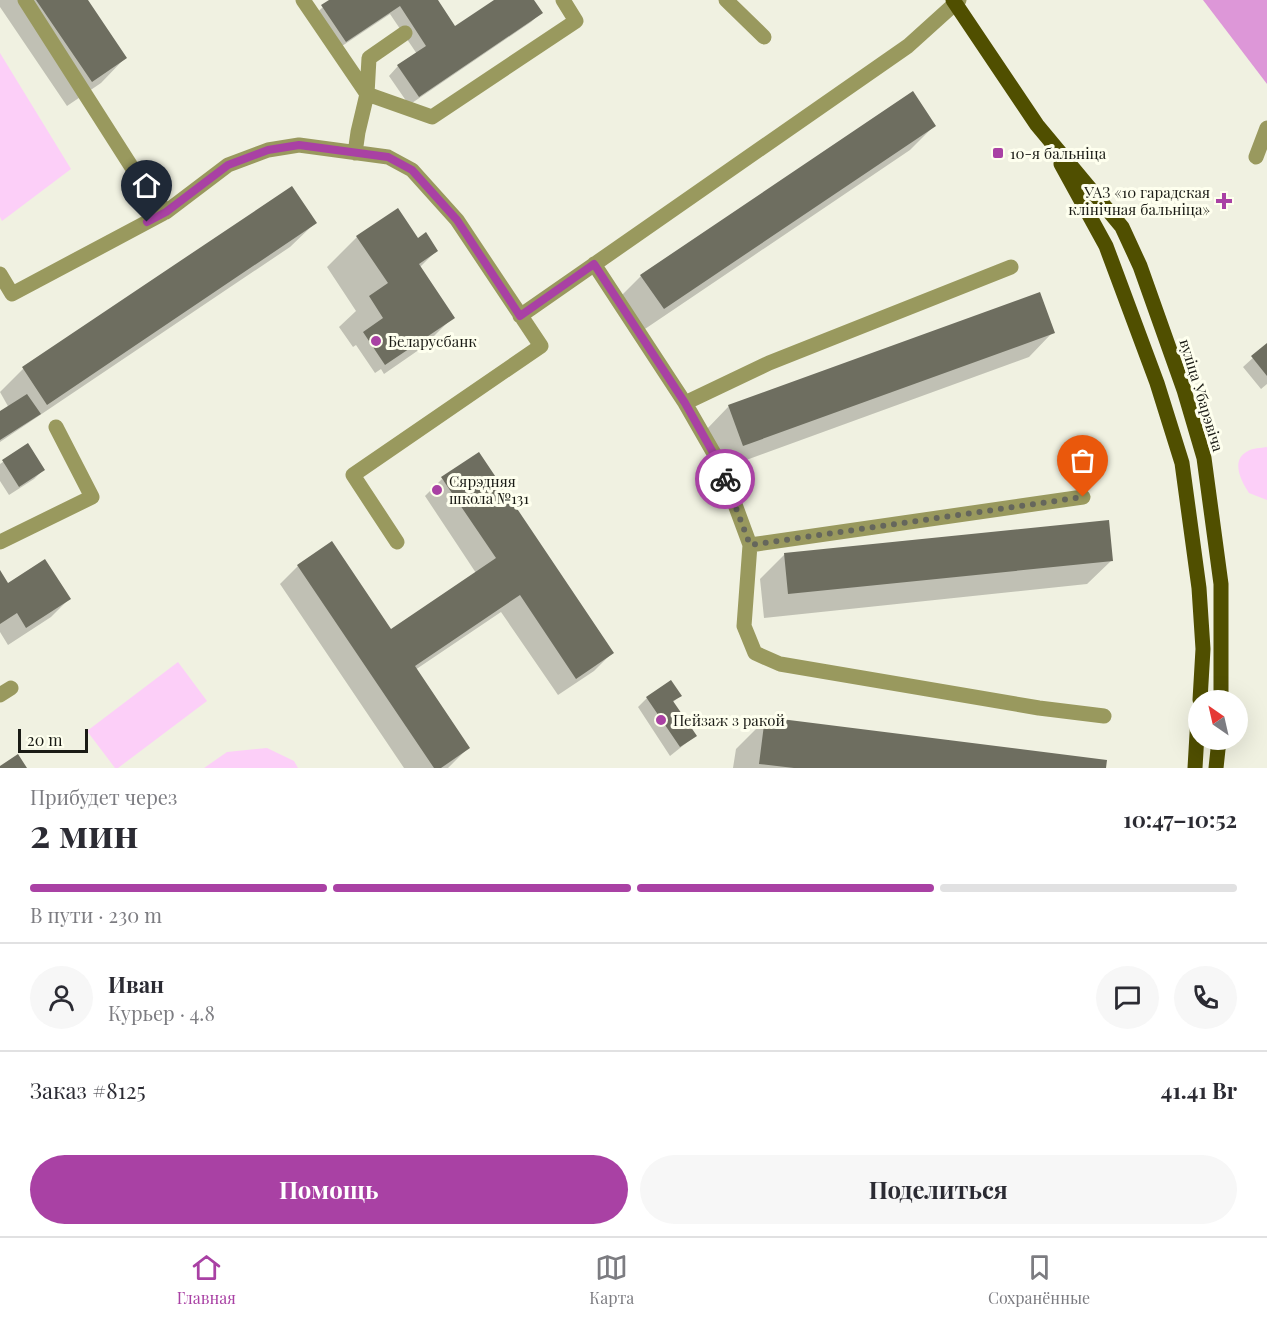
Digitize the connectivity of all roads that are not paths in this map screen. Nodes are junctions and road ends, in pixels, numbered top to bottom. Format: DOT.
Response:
graph roads {
  1 [pos="25,0"];
  2 [pos="303,0"];
  3 [pos="563,0"];
  4 [pos="726,0"];
  5 [pos="956,1"];
  6 [pos="405,33"];
  7 [pos="764,37"];
  8 [pos="367,94"];
  9 [pos="1267,128"];
  10 [pos="1045,135"];
  11 [pos="355,153"];
  12 [pos="1256,157"];
  13 [pos="166,212"];
  14 [pos="594,264"];
  15 [pos="1011,267"];
  16 [pos="0,274"];
  17 [pos="520,316"];
  18 [pos="685,403"];
  19 [pos="56,427"];
  20 [pos="1083,497"];
  21 [pos="0,542"];
  22 [pos="396,542"];
  23 [pos="750,545"];
  24 [pos="1201,690"];
  25 [pos="1221,690"];
  26 [pos="1104,716"];
  27 [pos="1196,750"];
  28 [pos="1218,750"];
  29 [pos="1195,768"];
  30 [pos="1216,768"];
  1 -- 13 [label="street"];
  2 -- 8 [label="street"];
  3 -- 8 [label="street"];
  4 -- 7 [label="street"];
  5 -- 10 [label="main road, вуліца Убарэвіча"];
  5 -- 14 [label="street"];
  6 -- 8 [label="street"];
  8 -- 11 [label="street"];
  9 -- 12 [label="street"];
  10 -- 24 [label="main road, вуліца Убарэвіча"];
  10 -- 25 [label="main road, вуліца Убарэвіча"];
  11 -- 13 [label="street"];
  11 -- 17 [label="street"];
  13 -- 16 [label="street"];
  14 -- 17 [label="street"];
  14 -- 18 [label="street"];
  15 -- 18 [label="street"];
  17 -- 22 [label="street"];
  18 -- 23 [label="street"];
  19 -- 21 [label="street"];
  20 -- 23 [label="street"];
  23 -- 26 [label="street"];
  27 -- 29 [label="main road"];
  28 -- 30 [label="main road"];
}
